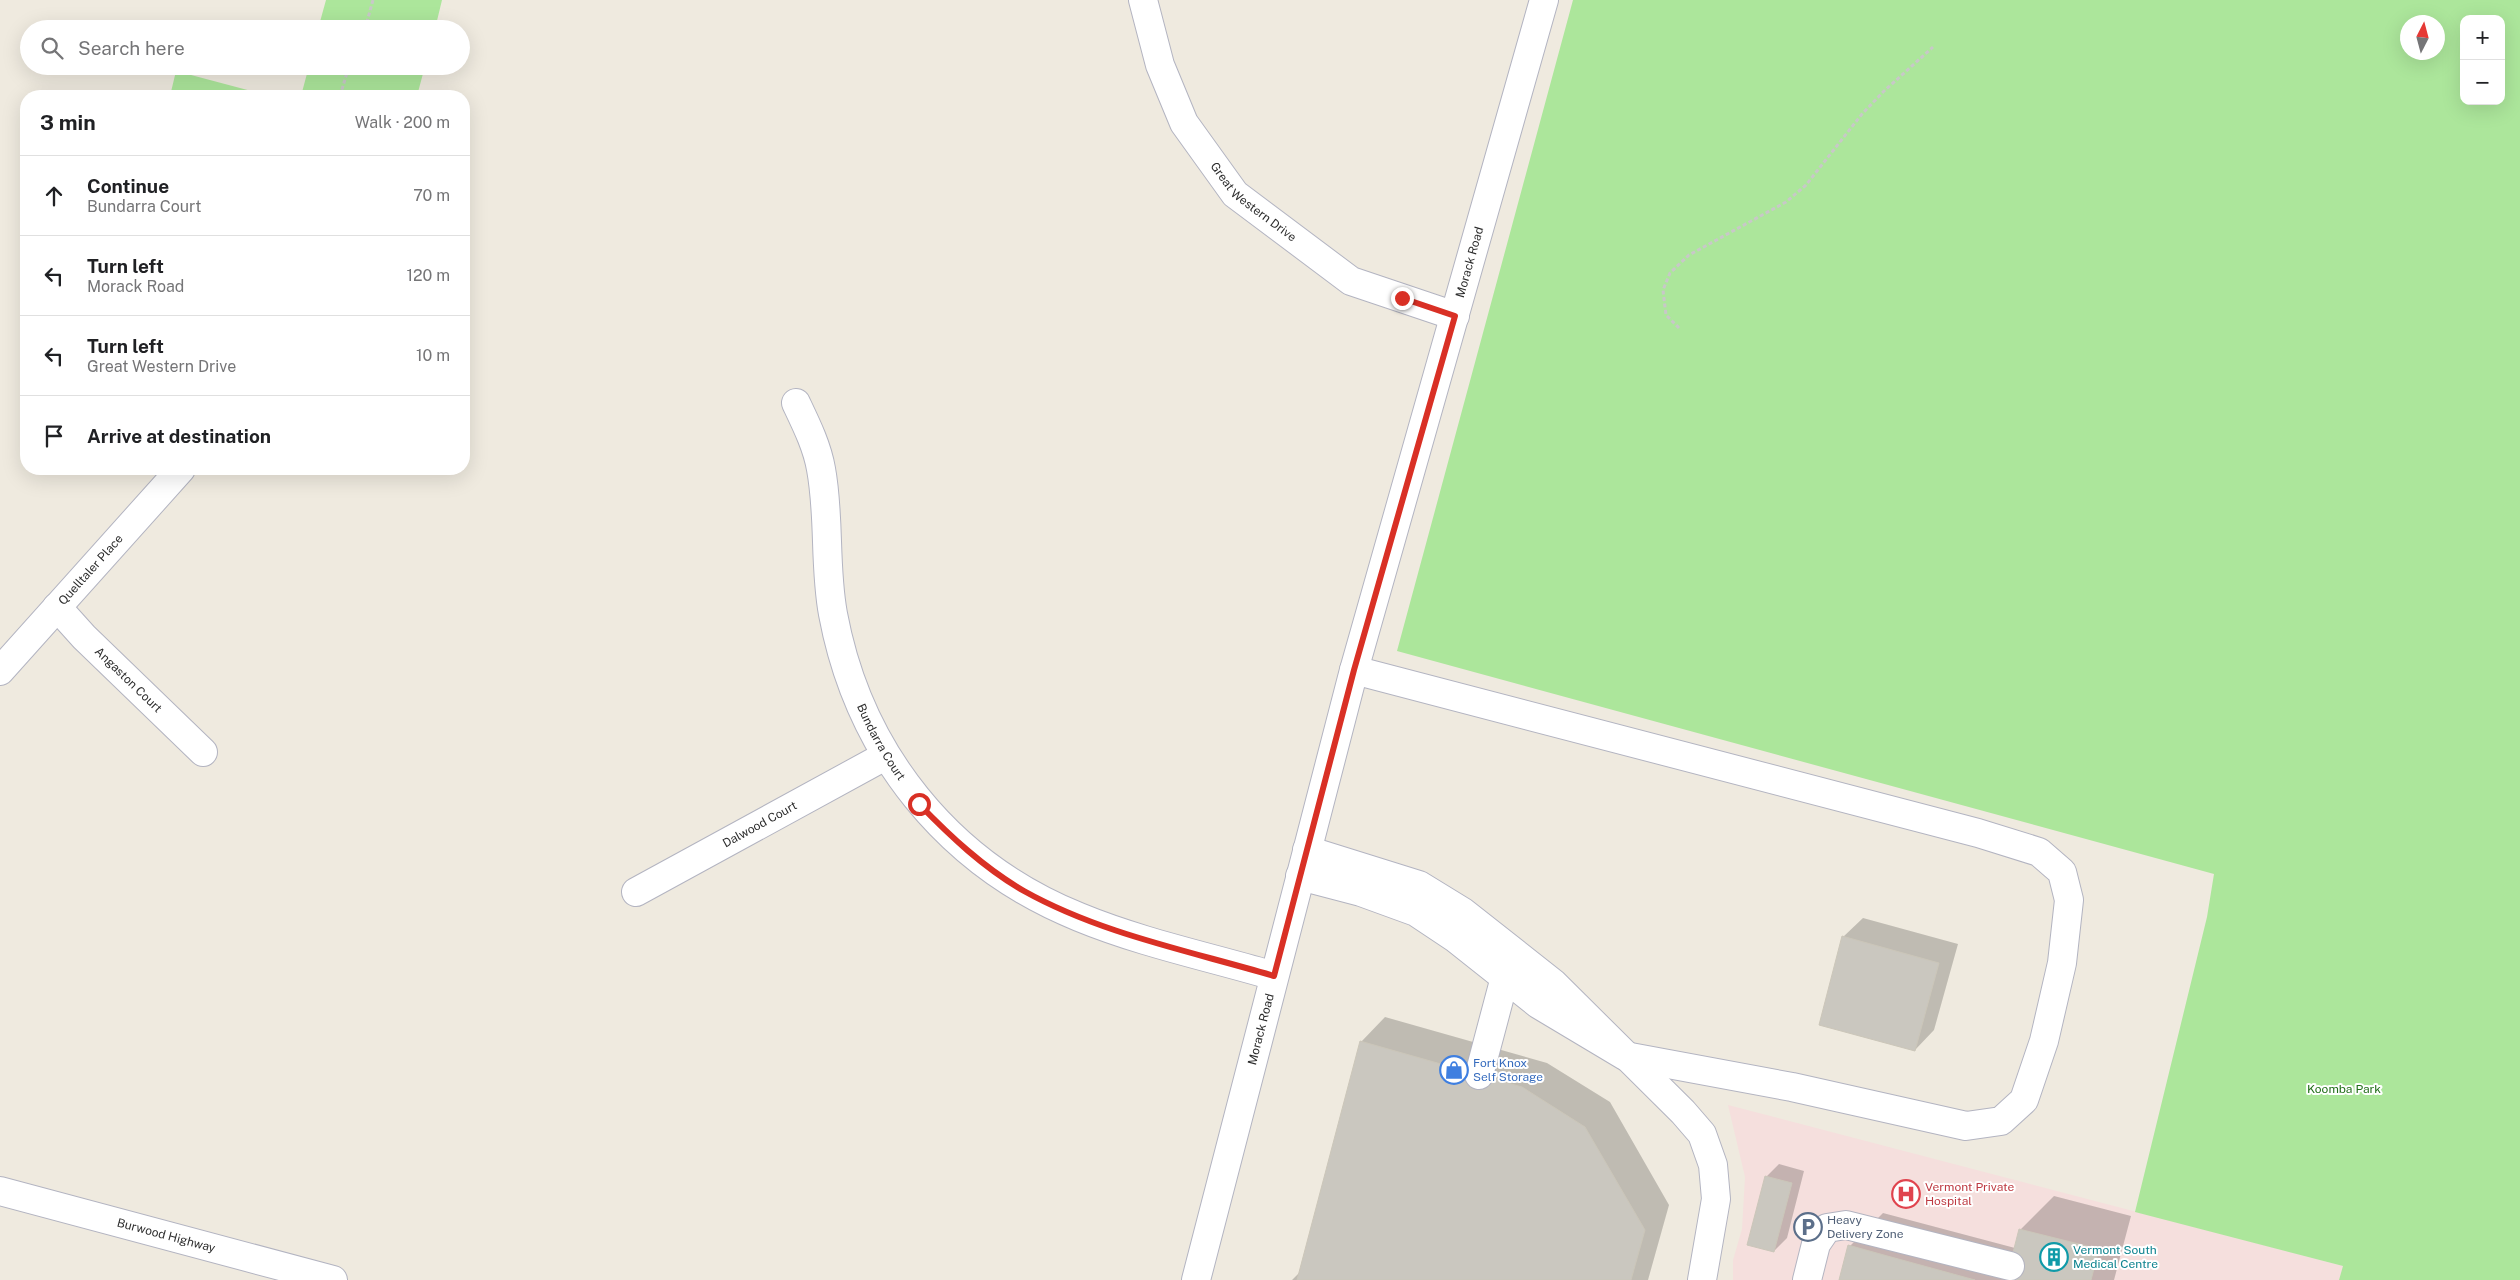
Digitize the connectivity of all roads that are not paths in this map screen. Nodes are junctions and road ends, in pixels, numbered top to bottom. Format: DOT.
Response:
graph roads {
  1 [pos="1143,0"];
  2 [pos="1544,0"];
  3 [pos="1455,316"];
  4 [pos="796,403"];
  5 [pos="176,475"];
  6 [pos="57,607"];
  7 [pos="1354,670"];
  8 [pos="0,671"];
  9 [pos="203,752"];
  10 [pos="885,756"];
  11 [pos="1304,863"];
  12 [pos="636,892"];
  13 [pos="1274,976"];
  14 [pos="1505,978"];
  15 [pos="1625,1056"];
  16 [pos="1479,1075"];
  17 [pos="0,1191"];
  18 [pos="1999,1269"];
  19 [pos="333,1280"];
  20 [pos="1196,1280"];
  21 [pos="1702,1280"];
  22 [pos="1807,1280"];
  1 -- 3 [label="street, Great Western Drive"];
  2 -- 3 [label="street, Morack Road"];
  3 -- 7 [label="street, Morack Road"];
  4 -- 10 [label="street, Bundarra Court"];
  5 -- 6 [label="street, Quelltaler Place"];
  6 -- 8 [label="street, Quelltaler Place"];
  6 -- 9 [label="street, Angaston Court"];
  7 -- 11 [label="street, Morack Road"];
  7 -- 15 [label="street"];
  10 -- 12 [label="street, Dalwood Court"];
  10 -- 13 [label="street, Bundarra Court"];
  11 -- 13 [label="street, Morack Road"];
  11 -- 14 [label="street"];
  11 -- 15 [label="street"];
  13 -- 20 [label="street, Morack Road"];
  14 -- 15 [label="street"];
  14 -- 16 [label="street"];
  15 -- 21 [label="street"];
  17 -- 19 [label="street, Burwood Highway"];
  18 -- 22 [label="street"];
}
